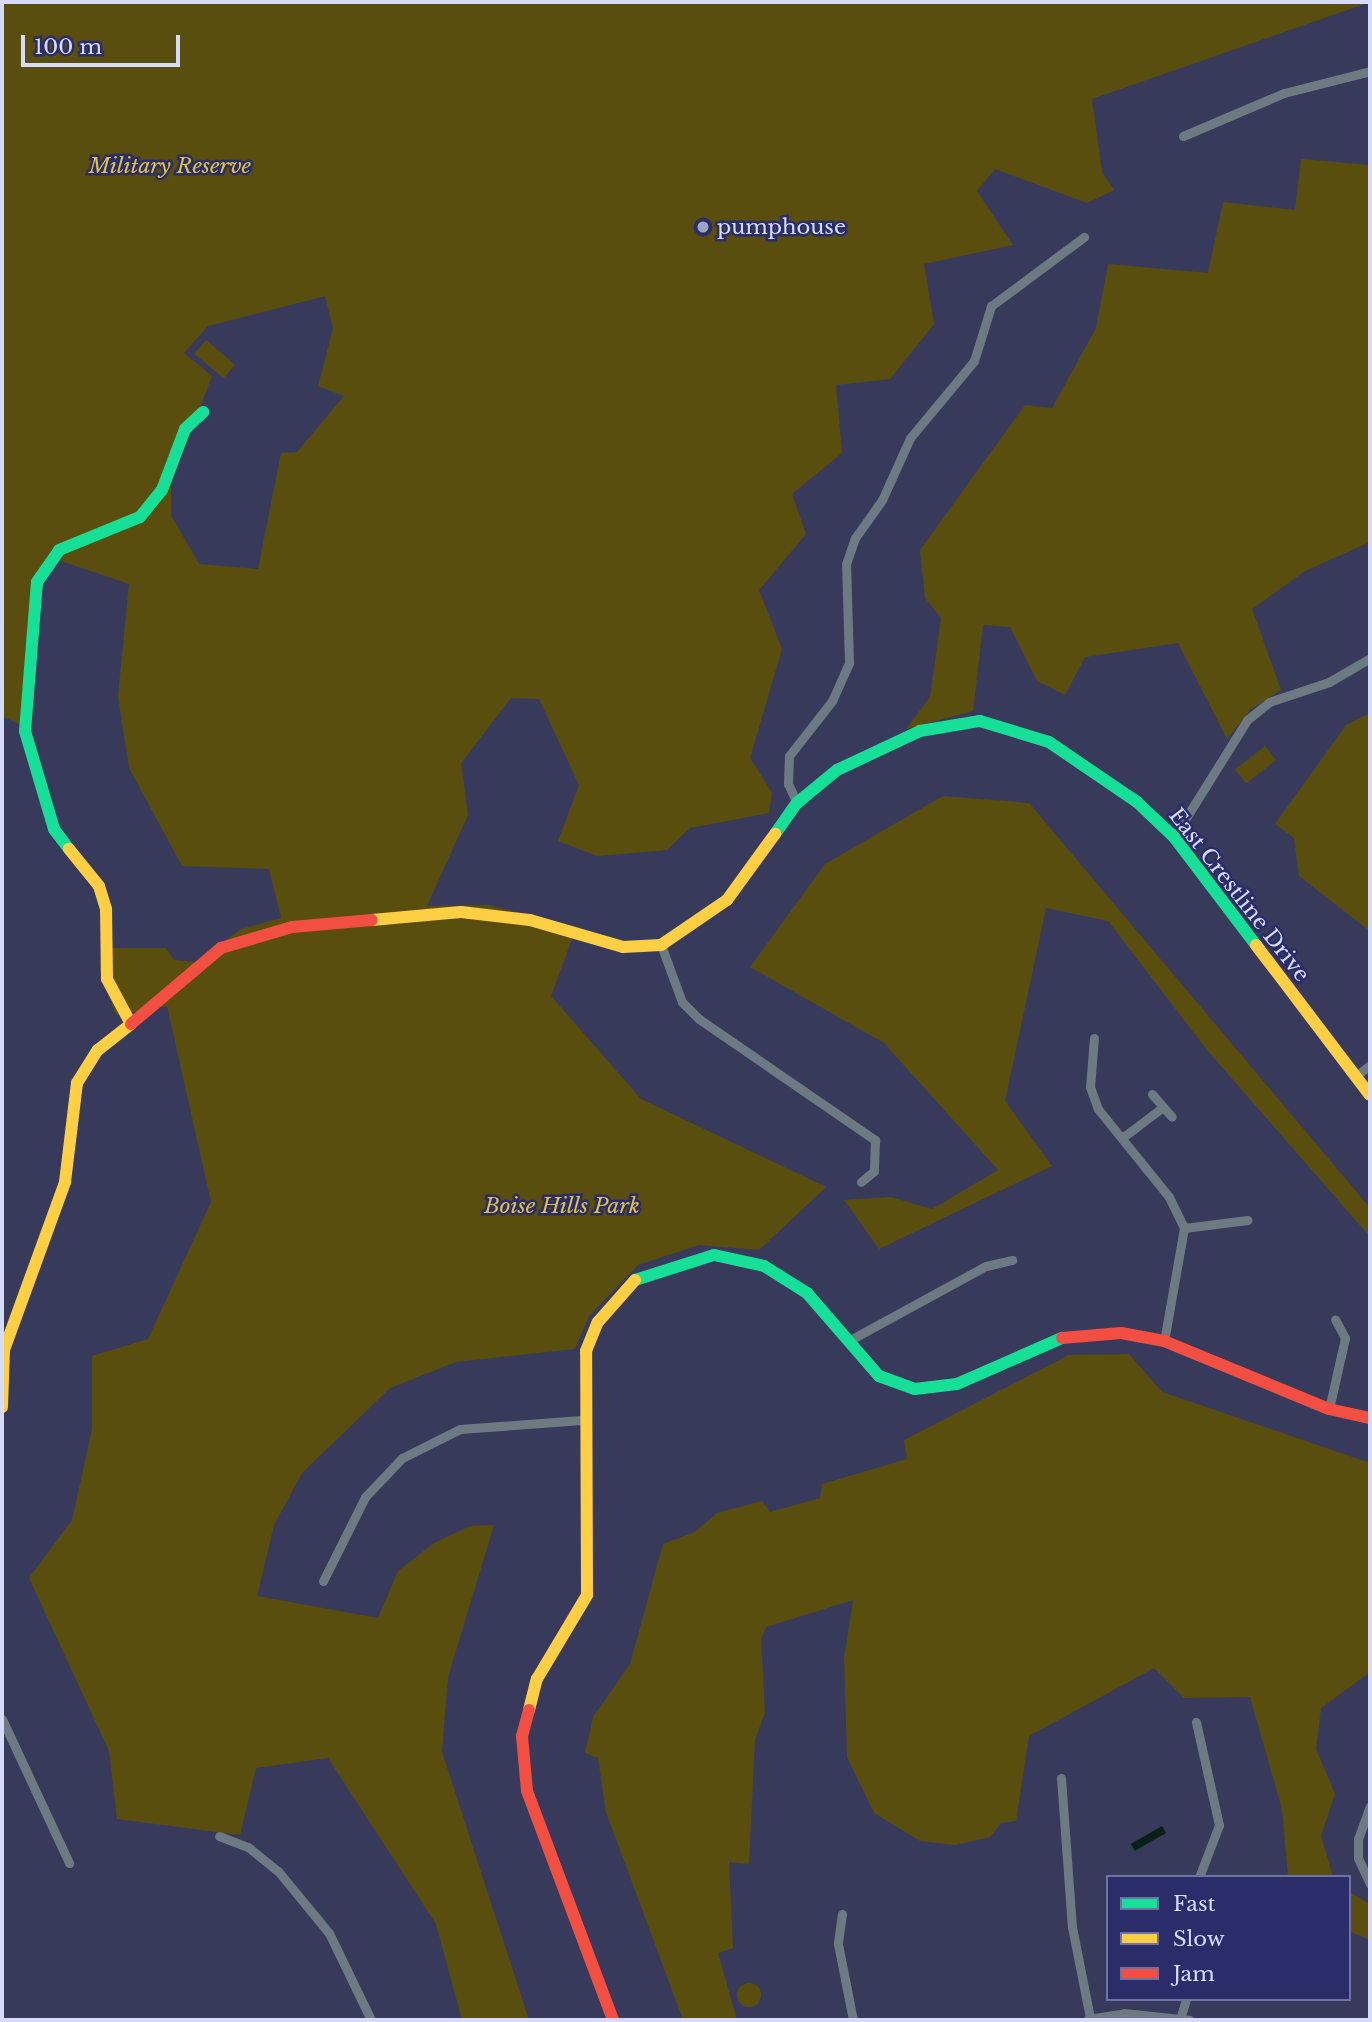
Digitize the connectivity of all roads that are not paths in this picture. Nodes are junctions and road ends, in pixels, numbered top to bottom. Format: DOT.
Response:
graph roads {
  1 [pos="1370,71"];
  2 [pos="1183,136"];
  3 [pos="1084,237"];
  4 [pos="203,412"];
  5 [pos="1370,658"];
  6 [pos="797,803"];
  7 [pos="1174,837"];
  8 [pos="661,945"];
  9 [pos="131,1024"];
  10 [pos="1094,1038"];
  11 [pos="1370,1065"];
  12 [pos="1356,1076"];
  13 [pos="1153,1094"];
  14 [pos="1370,1095"];
  15 [pos="1163,1107"];
  16 [pos="1172,1117"];
  17 [pos="1122,1138"];
  18 [pos="861,1182"];
  19 [pos="1248,1220"];
  20 [pos="1184,1228"];
  21 [pos="1012,1259"];
  22 [pos="1335,1319"];
  23 [pos="850,1340"];
  24 [pos="1164,1341"];
  25 [pos="2,1407"];
  26 [pos="1329,1409"];
  27 [pos="1370,1418"];
  28 [pos="582,1420"];
  29 [pos="323,1581"];
  30 [pos="2,1719"];
  31 [pos="1196,1722"];
  32 [pos="1061,1778"];
  33 [pos="1370,1806"];
  34 [pos="219,1836"];
  35 [pos="69,1863"];
  36 [pos="1200,1875"];
  37 [pos="1370,1884"];
  38 [pos="842,1914"];
  39 [pos="1185,2001"];
  40 [pos="1088,2019"];
  41 [pos="372,2020"];
  42 [pos="613,2020"];
  43 [pos="853,2020"];
  44 [pos="1185,2020"];
  1 -- 2 [label="street"];
  3 -- 6 [label="street"];
  4 -- 9 [label="street"];
  5 -- 7 [label="street"];
  6 -- 7 [label="street, East Crestline Drive"];
  6 -- 8 [label="street, East Crestline Drive"];
  7 -- 12 [label="street, East Crestline Drive"];
  8 -- 9 [label="street"];
  8 -- 18 [label="street"];
  9 -- 25 [label="street"];
  10 -- 17 [label="street"];
  11 -- 12 [label="street"];
  12 -- 14 [label="street, East Crestline Drive"];
  13 -- 15 [label="street"];
  15 -- 16 [label="street"];
  15 -- 17 [label="street"];
  17 -- 20 [label="street"];
  19 -- 20 [label="street"];
  20 -- 24 [label="street"];
  21 -- 23 [label="street"];
  22 -- 26 [label="street"];
  23 -- 24 [label="street"];
  23 -- 28 [label="street"];
  24 -- 26 [label="street"];
  26 -- 27 [label="street"];
  28 -- 29 [label="street"];
  28 -- 42 [label="street"];
  30 -- 35 [label="street"];
  31 -- 36 [label="street"];
  32 -- 40 [label="street"];
  33 -- 37 [label="street"];
  34 -- 41 [label="street"];
  38 -- 43 [label="street"];
  39 -- 44 [label="street"];
  40 -- 44 [label="street"];
}
